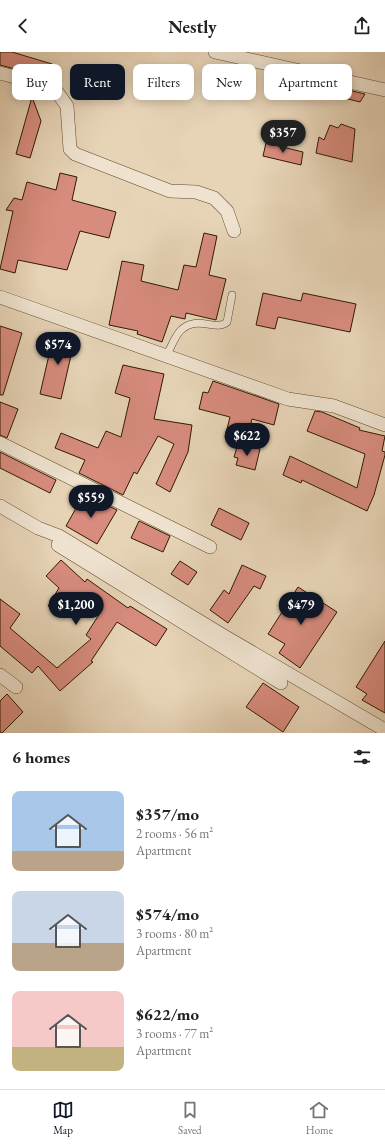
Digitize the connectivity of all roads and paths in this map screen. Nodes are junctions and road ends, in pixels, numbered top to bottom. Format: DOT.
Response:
graph roads {
  1 [pos="215,52"];
  2 [pos="0,73"];
  3 [pos="385,90"];
  4 [pos="234,231"];
  5 [pos="232,295"];
  6 [pos="0,297"];
  7 [pos="166,356"];
  8 [pos="385,425"];
  9 [pos="0,443"];
  10 [pos="0,506"];
  11 [pos="38,528"];
  12 [pos="210,547"];
  13 [pos="0,675"];
  14 [pos="281,683"];
  15 [pos="16,687"];
  16 [pos="385,730"];
  1 -- 3 [label="street"];
  2 -- 4 [label="street"];
  5 -- 7 [label="lane"];
  6 -- 7 [label="street"];
  7 -- 8 [label="street"];
  9 -- 12 [label="street"];
  10 -- 11 [label="street"];
  11 -- 14 [label="street"];
  11 -- 16 [label="street"];
  13 -- 15 [label="street"];
}
